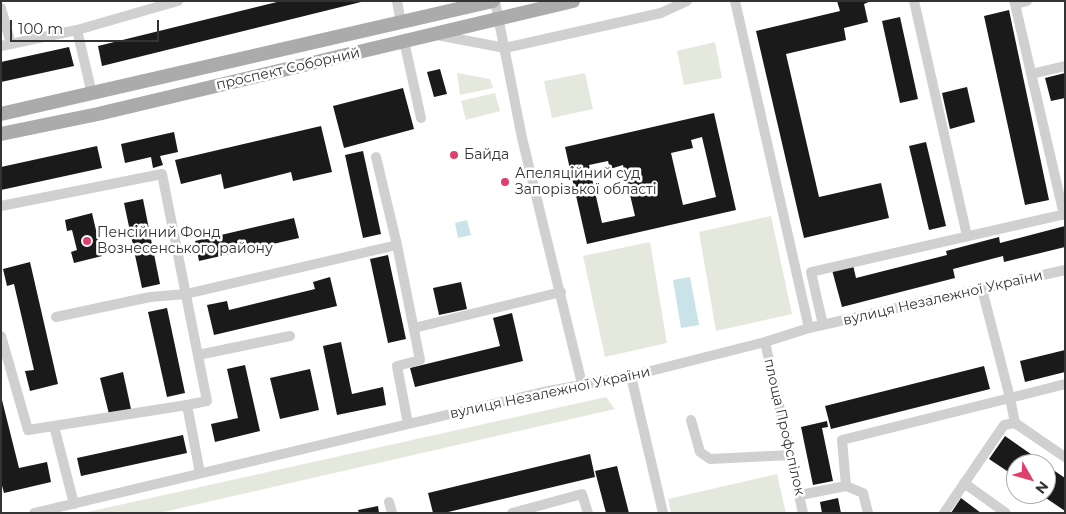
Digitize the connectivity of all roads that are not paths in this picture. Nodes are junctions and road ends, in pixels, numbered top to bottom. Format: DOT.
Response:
graph roads {
  1 [pos="178,1"];
  2 [pos="397,1"];
  3 [pos="494,1"];
  4 [pos="573,1"];
  5 [pos="687,1"];
  6 [pos="735,1"];
  7 [pos="914,1"];
  8 [pos="1026,1"];
  9 [pos="1014,3"];
  10 [pos="1,8"];
  11 [pos="498,19"];
  12 [pos="401,23"];
  13 [pos="77,30"];
  14 [pos="431,33"];
  15 [pos="404,41"];
  16 [pos="6,45"];
  17 [pos="505,48"];
  18 [pos="1065,66"];
  19 [pos="1031,74"];
  20 [pos="92,94"];
  21 [pos="1,114"];
  22 [pos="421,118"];
  23 [pos="1,134"];
  24 [pos="376,157"];
  25 [pos="1,206"];
  26 [pos="1064,215"];
  27 [pos="967,236"];
  28 [pos="397,244"];
  29 [pos="1065,270"];
  30 [pos="982,289"];
  31 [pos="561,292"];
  32 [pos="186,294"];
  33 [pos="56,317"];
  34 [pos="823,325"];
  35 [pos="414,328"];
  36 [pos="808,328"];
  37 [pos="1,336"];
  38 [pos="290,336"];
  39 [pos="765,342"];
  40 [pos="198,355"];
  41 [pos="631,376"];
  42 [pos="582,384"];
  43 [pos="1065,384"];
  44 [pos="1010,398"];
  45 [pos="187,405"];
  46 [pos="691,420"];
  47 [pos="1015,423"];
  48 [pos="408,424"];
  49 [pos="54,426"];
  50 [pos="791,455"];
  51 [pos="1065,457"];
  52 [pos="200,473"];
  53 [pos="964,484"];
  54 [pos="846,486"];
  55 [pos="800,495"];
  56 [pos="74,504"];
  57 [pos="34,513"];
  58 [pos="512,513"];
  59 [pos="588,513"];
  60 [pos="664,513"];
  61 [pos="803,513"];
  62 [pos="868,513"];
  63 [pos="944,513"];
  64 [pos="1006,513"];
  1 -- 13 [label="street"];
  2 -- 12 [label="street"];
  3 -- 11 [label="street"];
  3 -- 12 [label="main road, проспект Соборний"];
  4 -- 11 [label="main road, проспект Соборний"];
  5 -- 17 [label="street"];
  6 -- 36 [label="street"];
  7 -- 27 [label="street"];
  8 -- 9 [label="street"];
  9 -- 19 [label="street"];
  10 -- 16 [label="street"];
  11 -- 14 [label="main road, проспект Соборний"];
  11 -- 17 [label="street"];
  12 -- 15 [label="main road"];
  12 -- 20 [label="main road, проспект Соборний"];
  13 -- 16 [label="street"];
  13 -- 20 [label="street"];
  14 -- 15 [label="main road, проспект Соборний"];
  14 -- 17 [label="street"];
  15 -- 22 [label="street"];
  15 -- 23 [label="main road, проспект Соборний"];
  17 -- 31 [label="street"];
  18 -- 19 [label="street"];
  19 -- 26 [label="street"];
  20 -- 21 [label="main road, проспект Соборний"];
  24 -- 28 [label="street"];
  25 -- 32 [label="street"];
  26 -- 27 [label="street"];
  27 -- 34 [label="street"];
  28 -- 32 [label="street"];
  28 -- 35 [label="street"];
  29 -- 30 [label="street, вулиця Незалежної України"];
  30 -- 34 [label="street, вулиця Незалежної України"];
  30 -- 44 [label="street"];
  31 -- 35 [label="street"];
  31 -- 42 [label="street"];
  32 -- 33 [label="street"];
  32 -- 40 [label="street"];
  34 -- 36 [label="street, вулиця Незалежної України"];
  35 -- 48 [label="street"];
  36 -- 39 [label="street, вулиця Незалежної України"];
  37 -- 49 [label="street"];
  38 -- 40 [label="street"];
  39 -- 41 [label="street, вулиця Незалежної України"];
  39 -- 50 [label="street, площа Профспілок"];
  40 -- 45 [label="street"];
  41 -- 42 [label="street, вулиця Незалежної України"];
  41 -- 60 [label="street"];
  42 -- 48 [label="street, вулиця Незалежної України"];
  43 -- 44 [label="street"];
  44 -- 47 [label="street"];
  44 -- 54 [label="street"];
  45 -- 49 [label="street"];
  45 -- 52 [label="street"];
  46 -- 50 [label="street"];
  47 -- 51 [label="street"];
  47 -- 53 [label="street"];
  48 -- 52 [label="street, вулиця Незалежної України"];
  49 -- 56 [label="street"];
  50 -- 55 [label="street, площа Профспілок"];
  52 -- 56 [label="street, вулиця Незалежної України"];
  53 -- 63 [label="street"];
  53 -- 64 [label="street"];
  54 -- 55 [label="street"];
  54 -- 62 [label="street"];
  55 -- 61 [label="street, площа Профспілок"];
  56 -- 57 [label="street, вулиця Незалежної України"];
  58 -- 59 [label="street"];
}
